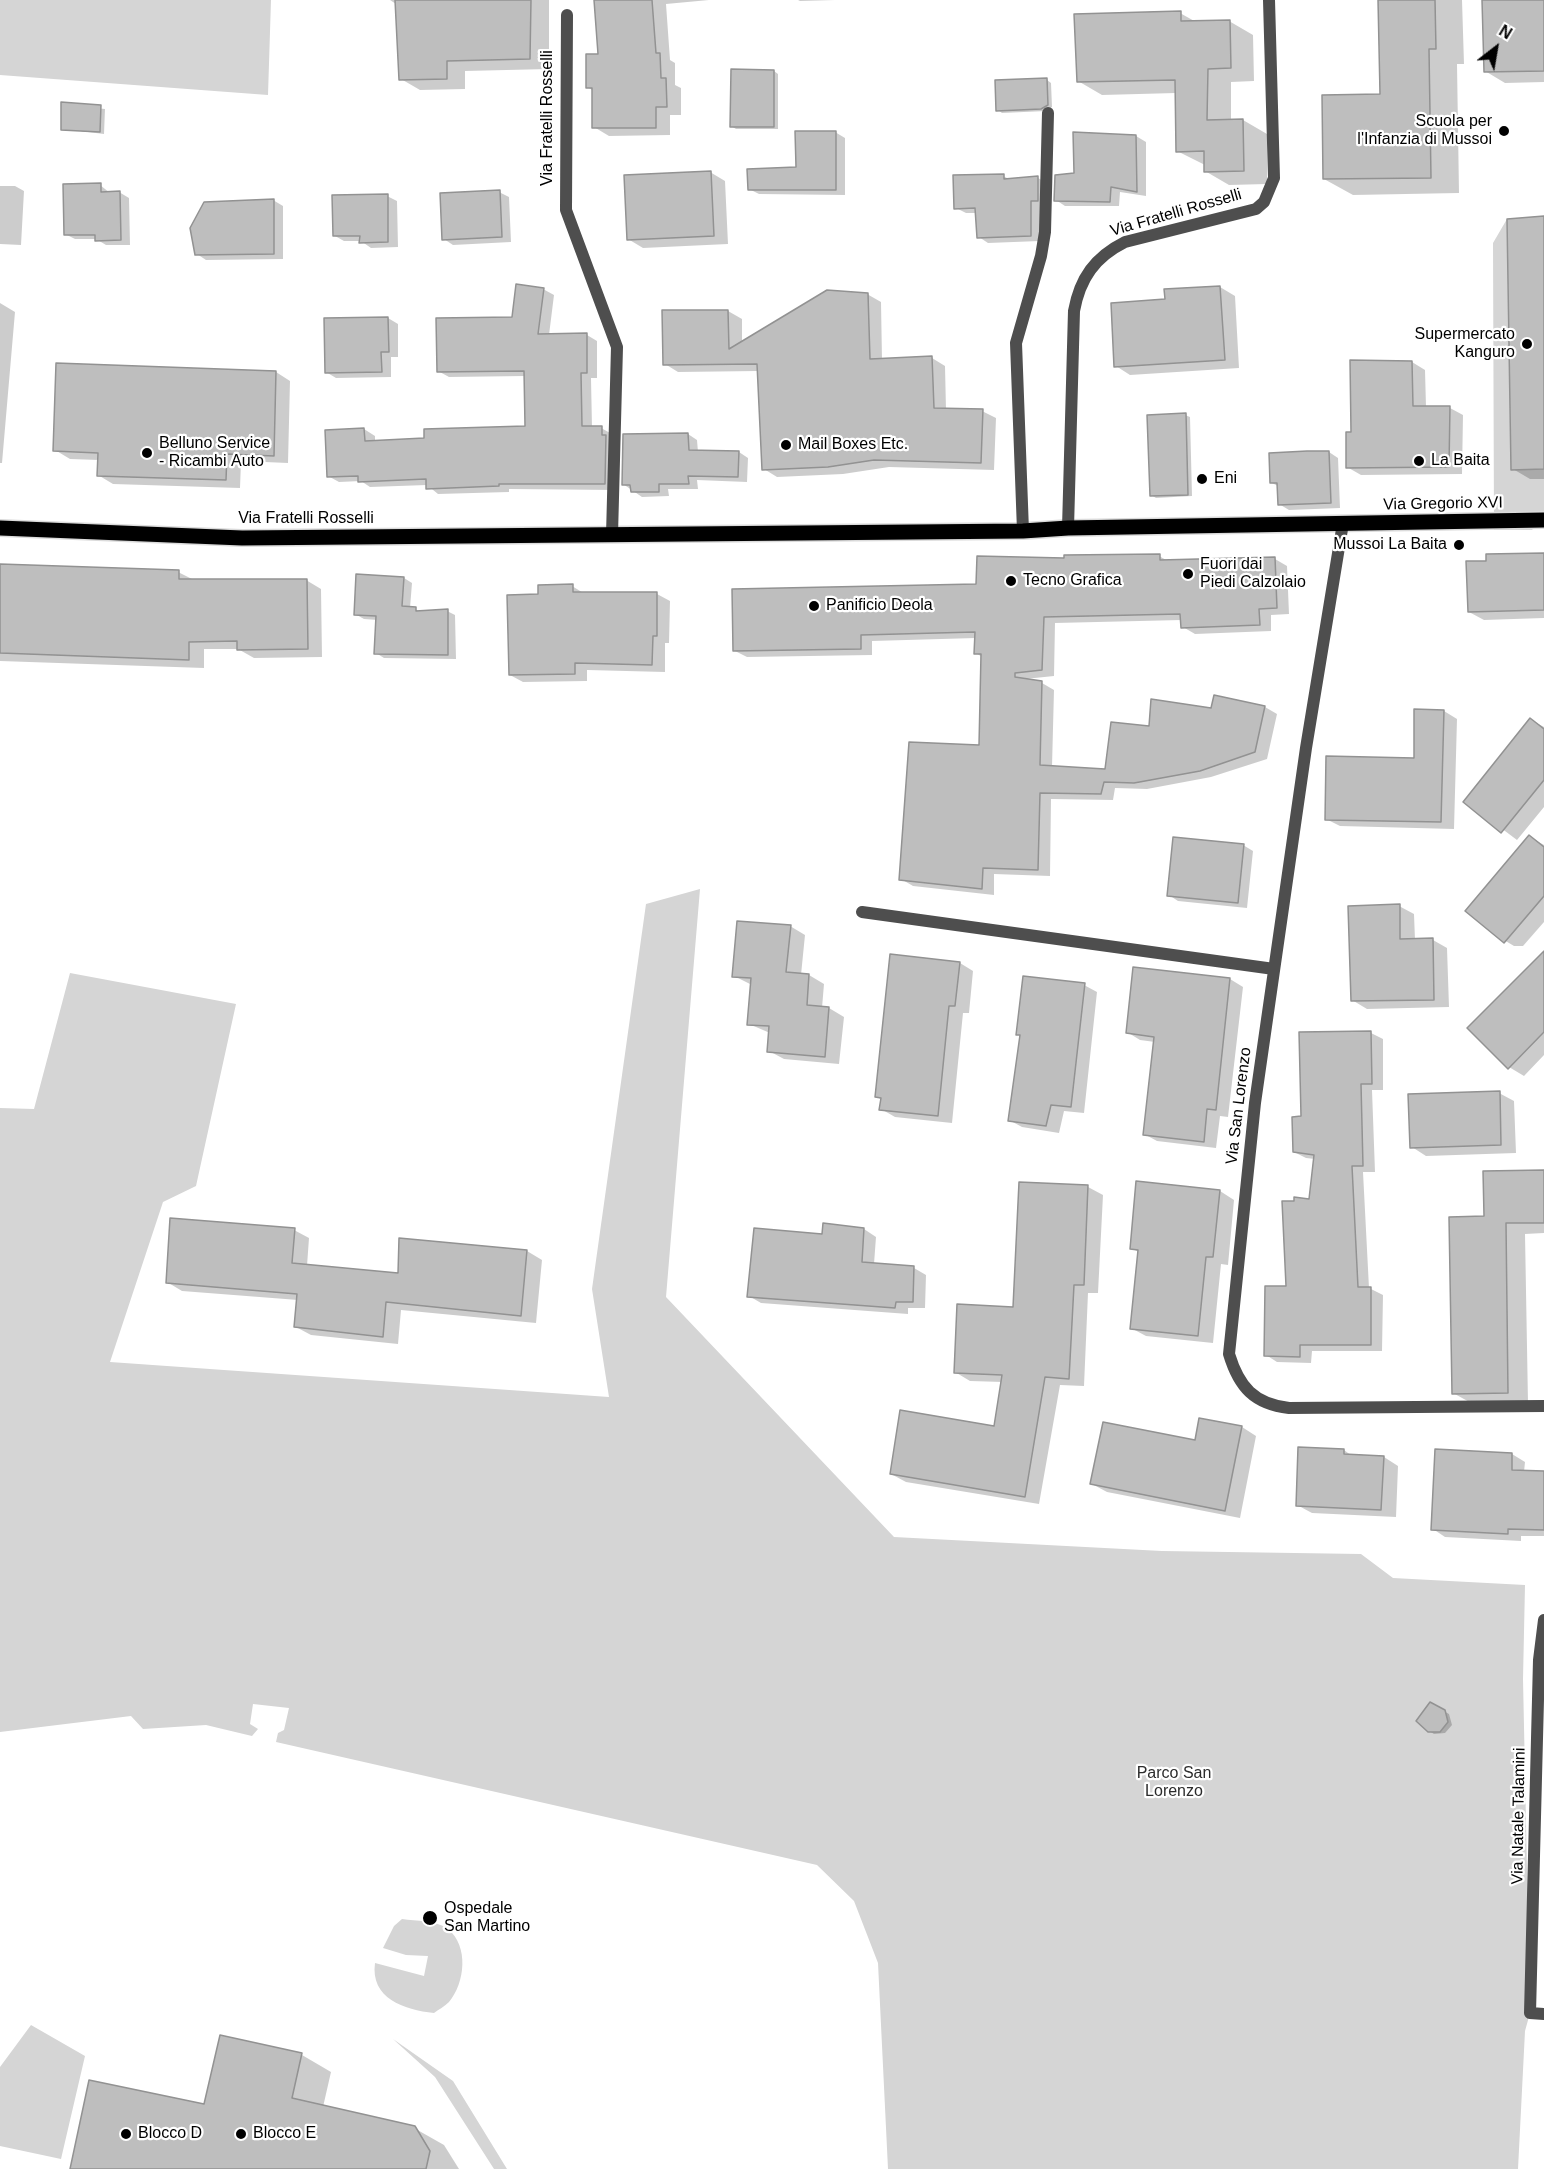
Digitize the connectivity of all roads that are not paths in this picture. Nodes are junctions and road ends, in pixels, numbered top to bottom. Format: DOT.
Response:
graph roads {
  1 [pos="1269,0"];
  2 [pos="567,15"];
  3 [pos="1048,113"];
  4 [pos="1544,520"];
  5 [pos="1342,524"];
  6 [pos="0,528"];
  7 [pos="1068,528"];
  8 [pos="1023,531"];
  9 [pos="612,535"];
  10 [pos="862,912"];
  11 [pos="1274,969"];
  12 [pos="1544,1406"];
  13 [pos="1544,1620"];
  14 [pos="1544,2014"];
  1 -- 7 [label="street, Via Fratelli Rosselli"];
  2 -- 9 [label="street, Via Fratelli Rosselli"];
  3 -- 8 [label="street"];
  4 -- 5 [label="main road, Via Gregorio XVI"];
  5 -- 7 [label="main road, Via Fratelli Rosselli"];
  5 -- 11 [label="street, Via San Lorenzo"];
  6 -- 9 [label="main road, Via Fratelli Rosselli"];
  7 -- 8 [label="main road, Via Fratelli Rosselli"];
  8 -- 9 [label="main road, Via Fratelli Rosselli"];
  10 -- 11 [label="street"];
  11 -- 12 [label="street, Via San Lorenzo"];
  13 -- 14 [label="street, Via Natale Talamini"];
}
